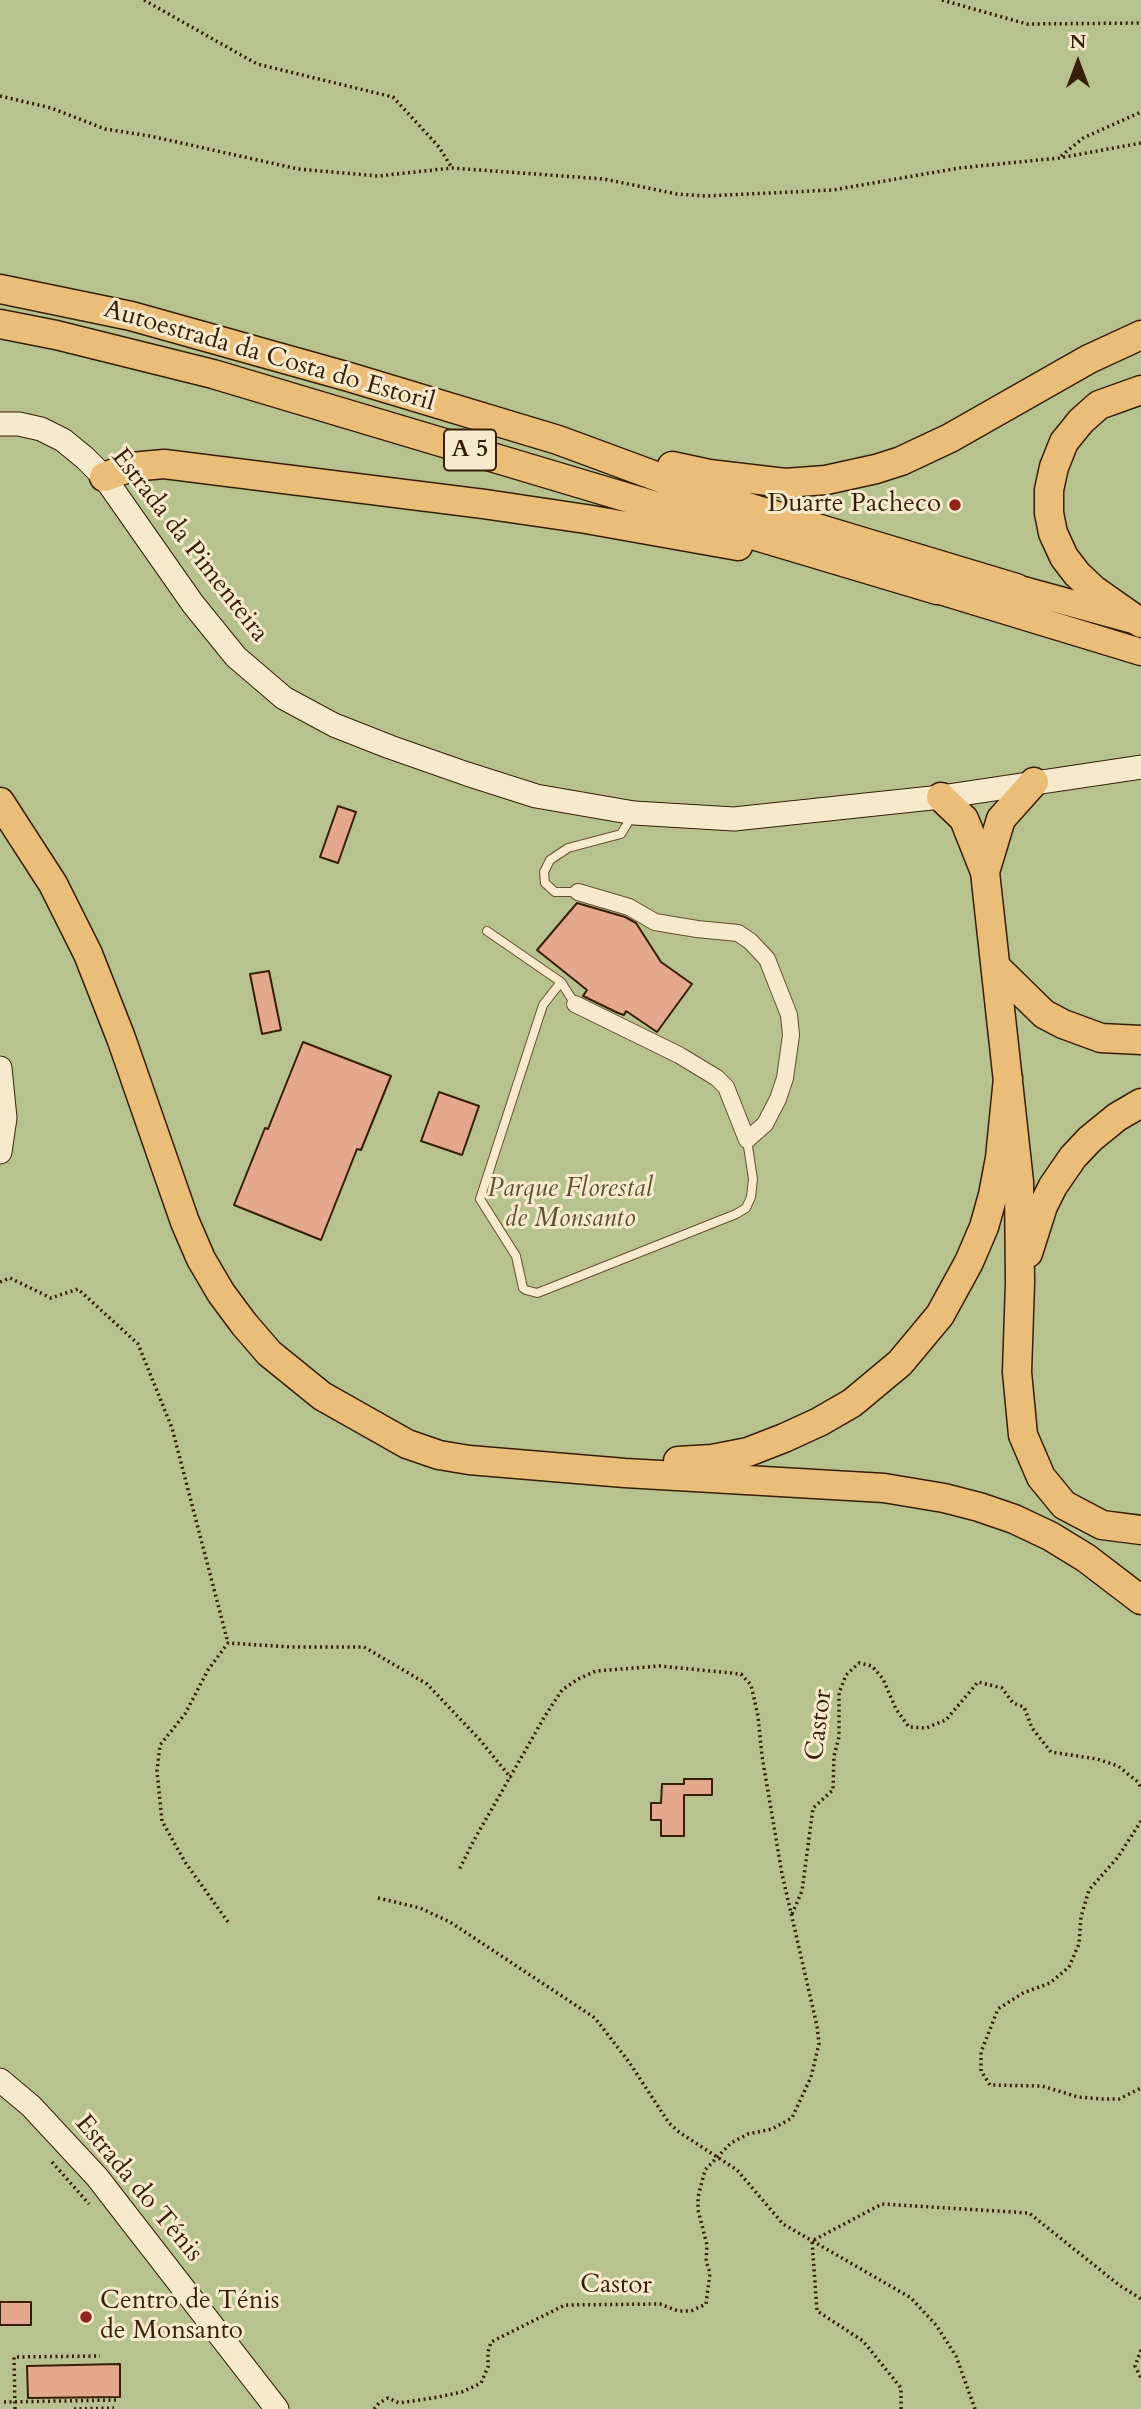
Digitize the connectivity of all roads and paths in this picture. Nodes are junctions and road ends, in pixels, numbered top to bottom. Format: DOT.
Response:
graph roads {
  1 [pos="144,0"];
  2 [pos="942,0"];
  3 [pos="1141,23"];
  4 [pos="0,96"];
  5 [pos="1141,112"];
  6 [pos="1141,143"];
  7 [pos="1059,158"];
  8 [pos="452,168"];
  9 [pos="0,289"];
  10 [pos="0,324"];
  11 [pos="1141,335"];
  12 [pos="1141,347"];
  13 [pos="1056,378"];
  14 [pos="1141,390"];
  15 [pos="0,424"];
  16 [pos="558,440"];
  17 [pos="104,477"];
  18 [pos="1016,588"];
  19 [pos="937,590"];
  20 [pos="1141,623"];
  21 [pos="1133,649"];
  22 [pos="1141,767"];
  23 [pos="1034,782"];
  24 [pos="941,797"];
  25 [pos="0,802"];
  26 [pos="634,814"];
  27 [pos="985,873"];
  28 [pos="578,892"];
  29 [pos="487,932"];
  30 [pos="996,967"];
  31 [pos="561,982"];
  32 [pos="575,1004"];
  33 [pos="1141,1040"];
  34 [pos="0,1068"];
  35 [pos="1008,1078"];
  36 [pos="1141,1103"];
  37 [pos="747,1140"];
  38 [pos="0,1152"];
  39 [pos="0,1282"];
  40 [pos="1020,1283"];
  41 [pos="379,1427"];
  42 [pos="1141,1530"];
  43 [pos="1141,1600"];
  44 [pos="228,1643"];
  45 [pos="511,1778"];
  46 [pos="1141,1788"];
  47 [pos="1141,1822"];
  48 [pos="459,1870"];
  49 [pos="378,1898"];
  50 [pos="792,1916"];
  51 [pos="228,1922"];
  52 [pos="0,2080"];
  53 [pos="1141,2088"];
  54 [pos="718,2155"];
  55 [pos="811,2241"];
  56 [pos="1141,2299"];
  57 [pos="1141,2350"];
  58 [pos="100,2356"];
  59 [pos="1141,2378"];
  60 [pos="116,2400"];
  61 [pos="4,2402"];
  62 [pos="15,2402"];
  63 [pos="15,2409"];
  64 [pos="74,2409"];
  65 [pos="114,2409"];
  66 [pos="277,2409"];
  67 [pos="374,2409"];
  68 [pos="901,2409"];
  69 [pos="975,2409"];
  1 -- 8 [label="path"];
  2 -- 3 [label="path"];
  4 -- 8 [label="path"];
  5 -- 7 [label="path"];
  6 -- 7 [label="path"];
  7 -- 8 [label="path"];
  9 -- 16 [label="highway, Autoestrada da Costa do Estoril / A 5"];
  10 -- 19 [label="highway, Autoestrada da Costa do Estoril / A 5"];
  11 -- 13 [label="highway"];
  12 -- 13 [label="highway"];
  13 -- 16 [label="highway"];
  14 -- 20 [label="highway"];
  15 -- 17 [label="main road, Estrada da Pimenteira"];
  16 -- 18 [label="highway, Autoestrada da Costa do Estoril / A 5"];
  17 -- 19 [label="highway"];
  17 -- 26 [label="main road, Estrada da Pimenteira"];
  18 -- 20 [label="highway"];
  19 -- 21 [label="highway"];
  22 -- 23 [label="main road, Estrada da Pimenteira"];
  23 -- 24 [label="main road, Estrada da Pimenteira"];
  23 -- 27 [label="highway"];
  24 -- 26 [label="main road, Estrada da Pimenteira"];
  24 -- 27 [label="highway"];
  25 -- 41 [label="highway"];
  26 -- 28 [label="lane"];
  27 -- 30 [label="highway"];
  28 -- 37 [label="street"];
  29 -- 31 [label="lane"];
  30 -- 33 [label="highway"];
  30 -- 35 [label="highway"];
  31 -- 32 [label="lane"];
  31 -- 37 [label="lane"];
  32 -- 37 [label="street"];
  34 -- 38 [label="main road"];
  35 -- 40 [label="highway"];
  35 -- 41 [label="highway"];
  36 -- 40 [label="highway"];
  39 -- 44 [label="path"];
  40 -- 42 [label="highway"];
  41 -- 43 [label="highway"];
  44 -- 45 [label="path"];
  44 -- 51 [label="path"];
  45 -- 48 [label="path"];
  45 -- 50 [label="path"];
  46 -- 50 [label="path, Castor"];
  47 -- 53 [label="path"];
  49 -- 54 [label="path"];
  50 -- 54 [label="path"];
  52 -- 66 [label="main road, Estrada do Ténis"];
  54 -- 55 [label="path"];
  54 -- 67 [label="path, Castor"];
  55 -- 56 [label="path"];
  55 -- 68 [label="path"];
  55 -- 69 [label="path"];
  57 -- 59 [label="path"];
  58 -- 62 [label="path"];
  60 -- 62 [label="path"];
  61 -- 62 [label="path"];
  62 -- 63 [label="path"];
  64 -- 65 [label="path"];
}
